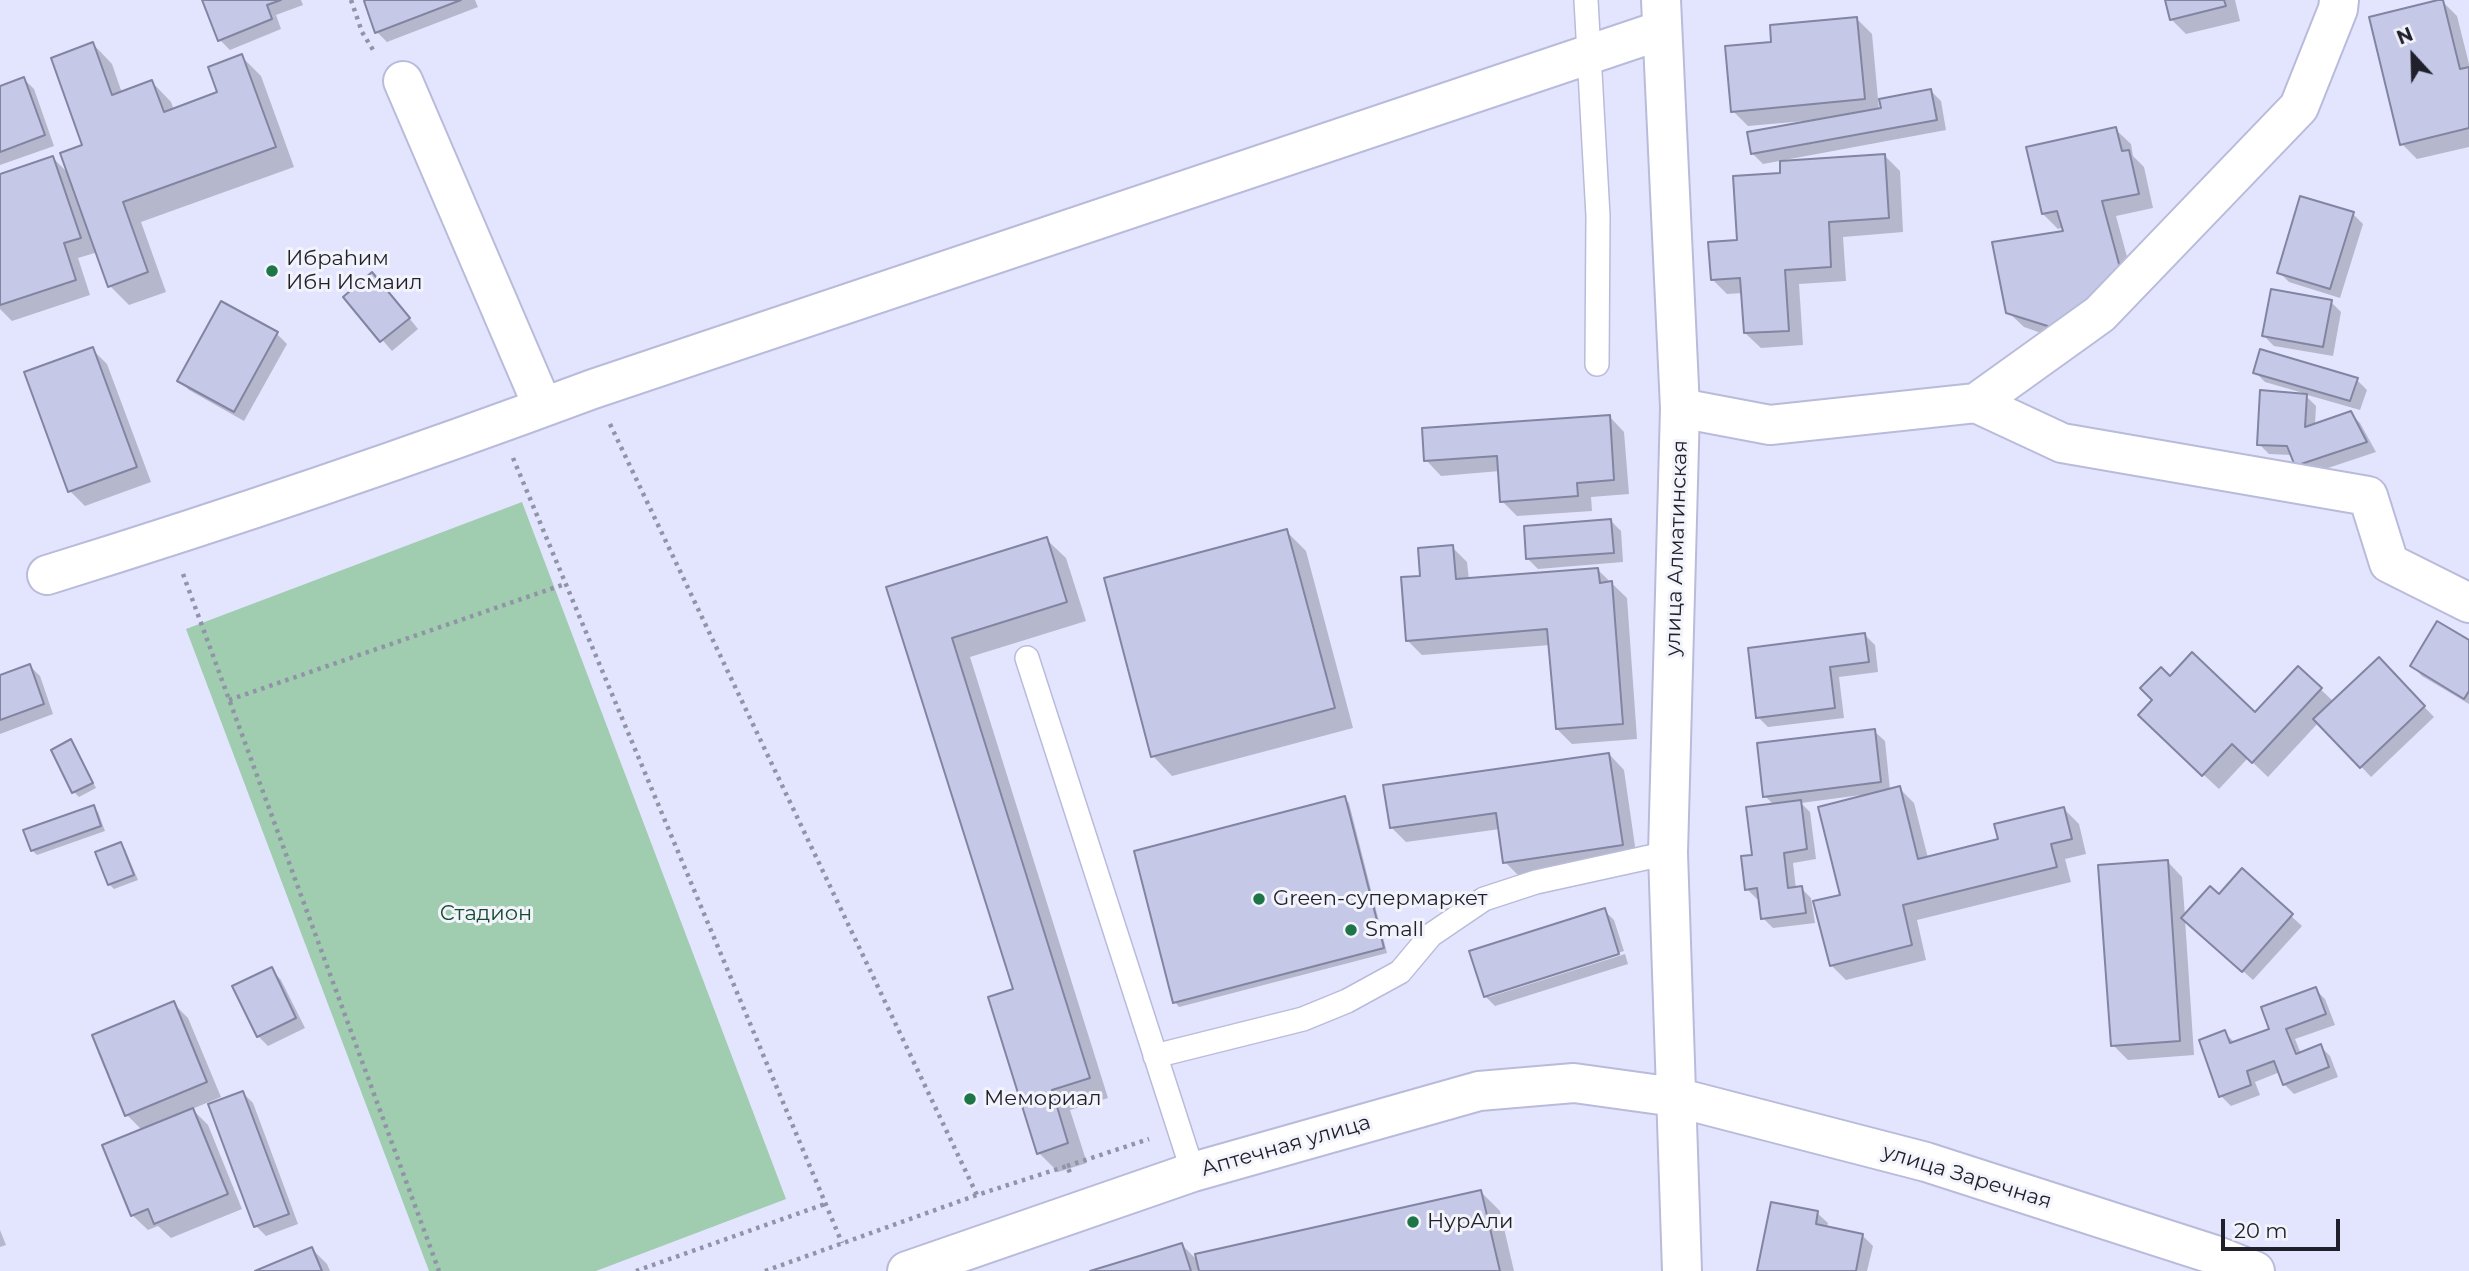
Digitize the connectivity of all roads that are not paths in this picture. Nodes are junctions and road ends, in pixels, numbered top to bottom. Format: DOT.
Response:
graph roads {
  1 [pos="1586,0"];
  2 [pos="2339,0"];
  3 [pos="1661,15"];
  4 [pos="1587,55"];
  5 [pos="403,80"];
  6 [pos="1597,364"];
  7 [pos="1976,403"];
  8 [pos="543,407"];
  9 [pos="1680,408"];
  10 [pos="47,575"];
  11 [pos="2469,603"];
  12 [pos="1027,658"];
  13 [pos="1668,853"];
  14 [pos="1155,1056"];
  15 [pos="1675,1097"];
  16 [pos="1193,1172"];
  17 [pos="907,1271"];
  18 [pos="1682,1271"];
  19 [pos="2255,1271"];
  1 -- 4 [label="lane"];
  2 -- 7 [label="street"];
  3 -- 4 [label="street"];
  3 -- 9 [label="street, улица Алматинская"];
  4 -- 6 [label="lane"];
  4 -- 8 [label="street"];
  5 -- 8 [label="street"];
  7 -- 9 [label="street"];
  7 -- 11 [label="street"];
  8 -- 10 [label="street"];
  9 -- 13 [label="street, улица Алматинская"];
  12 -- 14 [label="lane"];
  13 -- 14 [label="lane"];
  13 -- 15 [label="street, улица Алматинская"];
  14 -- 16 [label="lane"];
  15 -- 16 [label="street, Аптечная улица"];
  15 -- 18 [label="street, улица Алматинская"];
  15 -- 19 [label="street, улица Заречная"];
  16 -- 17 [label="street, Аптечная улица"];
}
